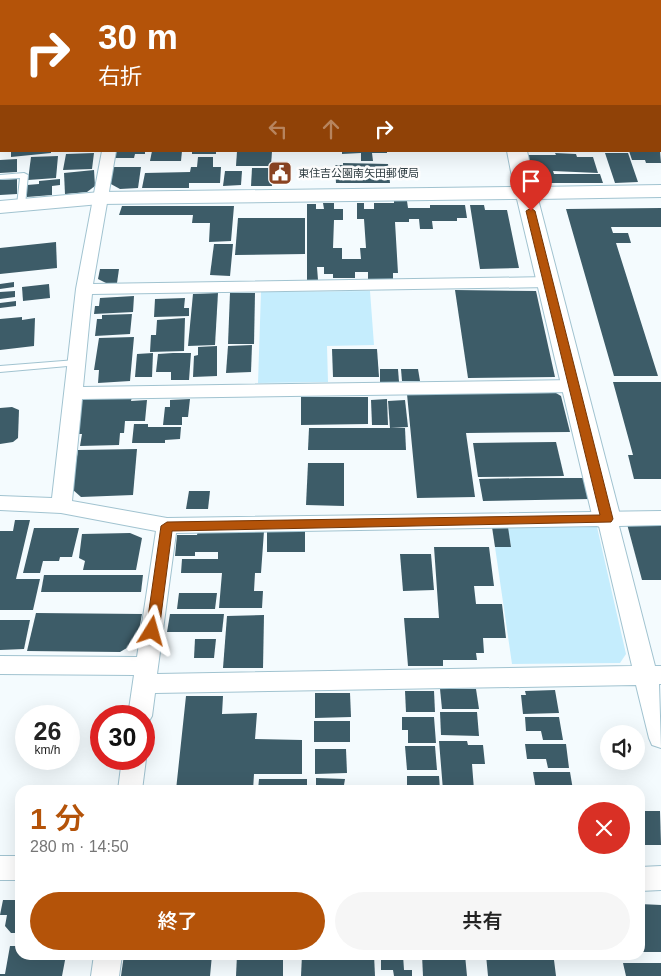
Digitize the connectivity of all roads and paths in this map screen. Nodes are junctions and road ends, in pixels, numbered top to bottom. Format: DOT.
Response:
graph roads {
  1 [pos="109,152"];
  2 [pos="517,152"];
  3 [pos="0,177"];
  4 [pos="661,191"];
  5 [pos="526,193"];
  6 [pos="100,198"];
  7 [pos="21,205"];
  8 [pos="0,207"];
  9 [pos="549,282"];
  10 [pos="84,289"];
  11 [pos="76,363"];
  12 [pos="0,369"];
  13 [pos="574,386"];
  14 [pos="73,393"];
  15 [pos="0,503"];
  16 [pos="61,506"];
  17 [pos="661,518"];
  18 [pos="607,519"];
  19 [pos="167,526"];
  20 [pos="0,665"];
  21 [pos="146,675"];
  22 [pos="653,675"];
  23 [pos="142,705"];
  24 [pos="661,738"];
  25 [pos="133,770"];
  26 [pos="131,785"];
  27 [pos="0,868"];
  28 [pos="15,868"];
  29 [pos="645,878"];
  30 [pos="661,878"];
  31 [pos="107,960"];
  32 [pos="105,976"];
  1 -- 6 [label="street"];
  2 -- 5 [label="street"];
  3 -- 7 [label="lane"];
  4 -- 5 [label="street"];
  5 -- 6 [label="street"];
  5 -- 9 [label="street"];
  6 -- 7 [label="street"];
  6 -- 10 [label="street"];
  7 -- 8 [label="street"];
  9 -- 10 [label="street"];
  9 -- 13 [label="street"];
  10 -- 11 [label="street"];
  11 -- 12 [label="lane"];
  11 -- 14 [label="street"];
  13 -- 14 [label="street"];
  13 -- 18 [label="street"];
  14 -- 16 [label="street"];
  15 -- 16 [label="street"];
  16 -- 19 [label="street"];
  17 -- 18 [label="street"];
  18 -- 19 [label="street"];
  18 -- 22 [label="street"];
  19 -- 21 [label="street"];
  20 -- 21 [label="street"];
  21 -- 22 [label="street"];
  21 -- 23 [label="street"];
  22 -- 24 [label="street"];
  25 -- 26 [label="street"];
  27 -- 28 [label="street"];
  29 -- 30 [label="street"];
  31 -- 32 [label="street"];
}
